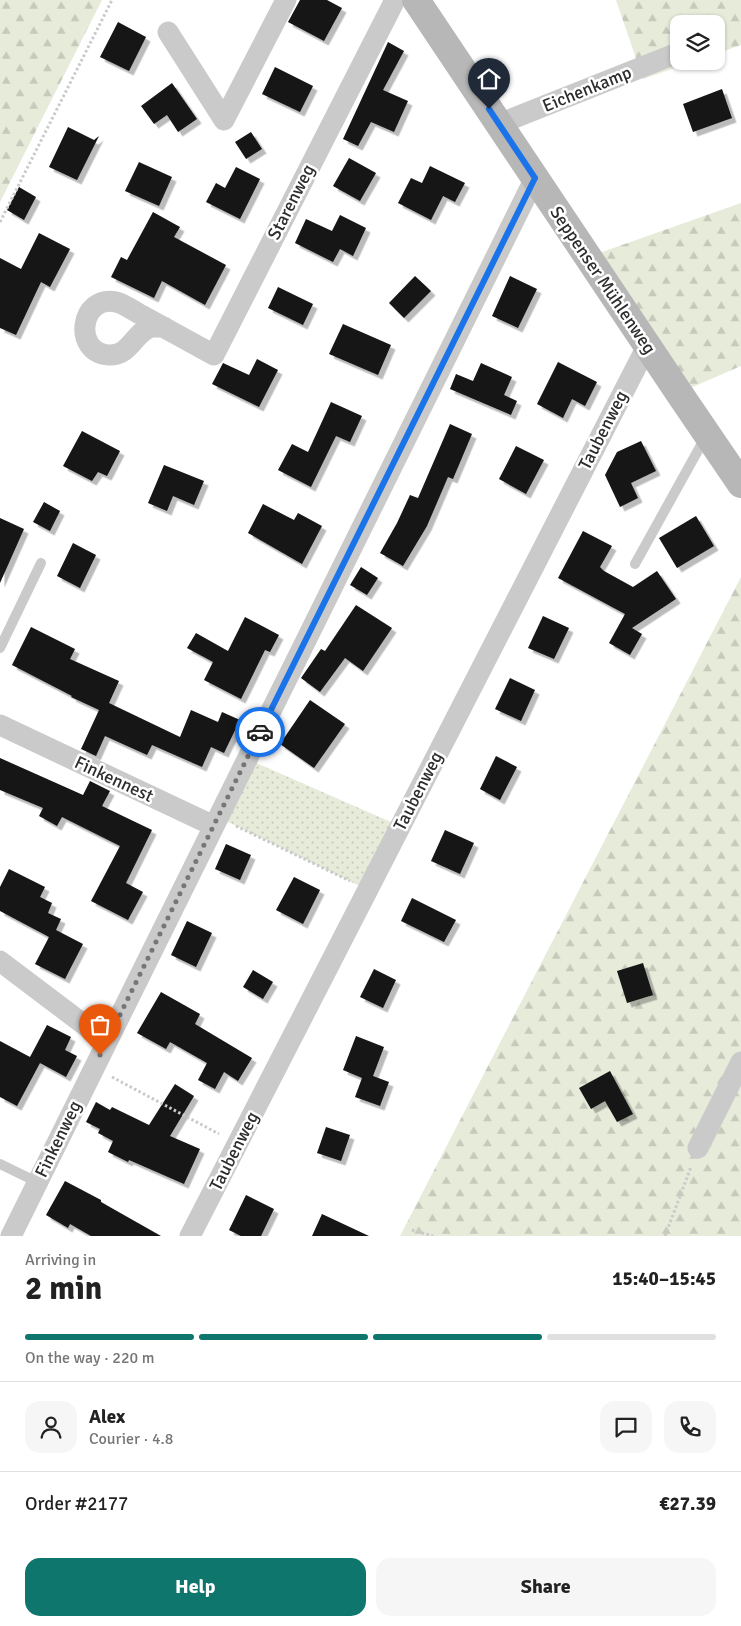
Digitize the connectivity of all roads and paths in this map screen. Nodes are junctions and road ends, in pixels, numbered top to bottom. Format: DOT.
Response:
graph roads {
  1 [pos="112,0"];
  2 [pos="286,0"];
  3 [pos="395,0"];
  4 [pos="416,0"];
  5 [pos="168,32"];
  6 [pos="670,56"];
  7 [pos="500,124"];
  8 [pos="535,178"];
  9 [pos="0,222"];
  10 [pos="164,327"];
  11 [pos="647,346"];
  12 [pos="707,435"];
  13 [pos="741,484"];
  14 [pos="41,563"];
  15 [pos="636,564"];
  16 [pos="0,648"];
  17 [pos="0,714"];
  18 [pos="8,728"];
  19 [pos="216,822"];
  20 [pos="368,890"];
  21 [pos="0,961"];
  22 [pos="106,1042"];
  23 [pos="741,1062"];
  24 [pos="94,1068"];
  25 [pos="238,1144"];
  26 [pos="698,1148"];
  27 [pos="0,1164"];
  28 [pos="37,1182"];
  29 [pos="412,1230"];
  30 [pos="10,1236"];
  31 [pos="190,1236"];
  32 [pos="433,1236"];
  33 [pos="665,1236"];
  1 -- 9 [label="path"];
  2 -- 5 [label="street"];
  3 -- 10 [label="street, Starenweg"];
  4 -- 7 [label="street, Seppenser Mühlenweg"];
  6 -- 7 [label="street, Eichenkamp"];
  7 -- 8 [label="street, Seppenser Mühlenweg"];
  8 -- 11 [label="street, Seppenser Mühlenweg"];
  8 -- 19 [label="street, Finkenweg"];
  11 -- 12 [label="street, Seppenser Mühlenweg"];
  11 -- 20 [label="street, Taubenweg"];
  12 -- 13 [label="street, Seppenser Mühlenweg"];
  12 -- 15 [label="lane"];
  14 -- 16 [label="lane"];
  17 -- 18 [label="street, Finkennest"];
  18 -- 19 [label="street, Finkennest"];
  19 -- 20 [label="path"];
  19 -- 22 [label="street, Finkenweg"];
  20 -- 25 [label="street, Taubenweg"];
  21 -- 22 [label="street"];
  22 -- 24 [label="street, Finkenweg"];
  23 -- 26 [label="street"];
  24 -- 25 [label="path"];
  24 -- 28 [label="street, Finkenweg"];
  25 -- 31 [label="street, Taubenweg"];
  26 -- 33 [label="path"];
  27 -- 28 [label="lane"];
  28 -- 30 [label="street, Finkenweg"];
  29 -- 32 [label="path"];
}
